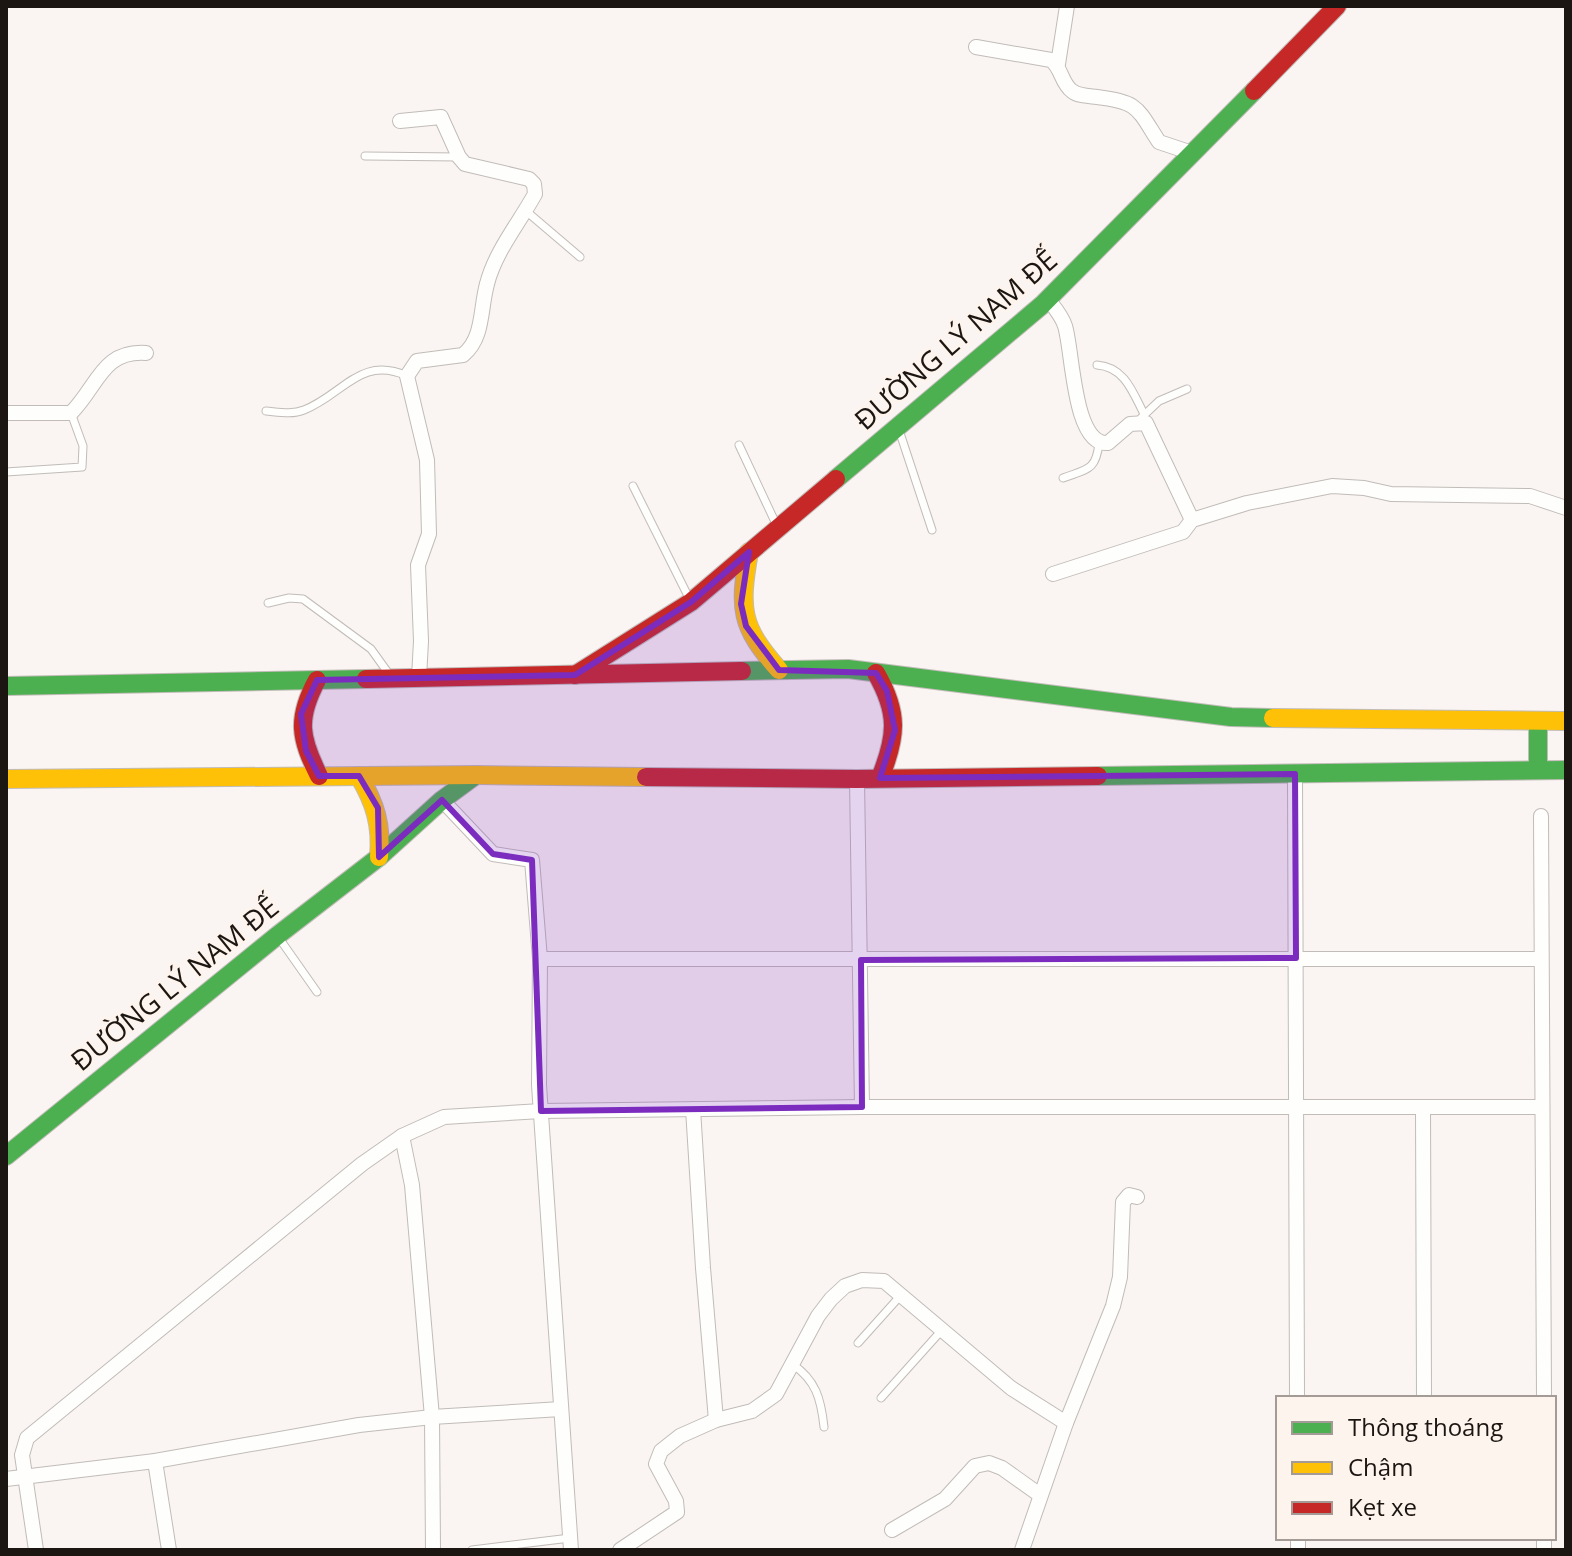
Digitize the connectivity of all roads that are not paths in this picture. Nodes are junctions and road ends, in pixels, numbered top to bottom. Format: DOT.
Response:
graph roads {
  1 [pos="1067,6"];
  2 [pos="1337,6"];
  3 [pos="976,47"];
  4 [pos="1058,64"];
  5 [pos="400,121"];
  6 [pos="1192,153"];
  7 [pos="365,156"];
  8 [pos="459,157"];
  9 [pos="526,211"];
  10 [pos="580,257"];
  11 [pos="1048,299"];
  12 [pos="146,353"];
  13 [pos="1097,365"];
  14 [pos="407,376"];
  15 [pos="1187,389"];
  16 [pos="266,411"];
  17 [pos="6,413"];
  18 [pos="71,413"];
  19 [pos="1140,418"];
  20 [pos="898,427"];
  21 [pos="1099,443"];
  22 [pos="739,445"];
  23 [pos="6,472"];
  24 [pos="1063,478"];
  25 [pos="633,486"];
  26 [pos="1566,508"];
  27 [pos="1192,520"];
  28 [pos="778,528"];
  29 [pos="932,530"];
  30 [pos="749,552"];
  31 [pos="1053,574"];
  32 [pos="691,602"];
  33 [pos="268,603"];
  34 [pos="779,670"];
  35 [pos="876,673"];
  36 [pos="575,675"];
  37 [pos="419,678"];
  38 [pos="392,679"];
  39 [pos="317,680"];
  40 [pos="6,686"];
  41 [pos="1538,721"];
  42 [pos="1566,721"];
  43 [pos="1538,770"];
  44 [pos="1566,770"];
  45 [pos="1295,774"];
  46 [pos="476,775"];
  47 [pos="319,776"];
  48 [pos="359,776"];
  49 [pos="880,778"];
  50 [pos="6,779"];
  51 [pos="857,779"];
  52 [pos="442,800"];
  53 [pos="1541,816"];
  54 [pos="379,857"];
  55 [pos="278,935"];
  56 [pos="1296,958"];
  57 [pos="540,959"];
  58 [pos="1541,959"];
  59 [pos="861,960"];
  60 [pos="317,992"];
  61 [pos="862,1107"];
  62 [pos="1542,1107"];
  63 [pos="1423,1108"];
  64 [pos="693,1109"];
  65 [pos="1297,1109"];
  66 [pos="541,1111"];
  67 [pos="402,1136"];
  68 [pos="6,1155"];
  69 [pos="1137,1197"];
  70 [pos="902,1294"];
  71 [pos="942,1330"];
  72 [pos="858,1343"];
  73 [pos="792,1364"];
  74 [pos="1297,1396"];
  75 [pos="1424,1396"];
  76 [pos="1544,1396"];
  77 [pos="881,1398"];
  78 [pos="561,1409"];
  79 [pos="432,1417"];
  80 [pos="716,1420"];
  81 [pos="1066,1423"];
  82 [pos="824,1427"];
  83 [pos="155,1461"];
  84 [pos="24,1476"];
  85 [pos="6,1479"];
  86 [pos="1040,1495"];
  87 [pos="892,1530"];
  88 [pos="571,1544"];
  89 [pos="36,1550"];
  90 [pos="169,1550"];
  91 [pos="433,1550"];
  92 [pos="472,1550"];
  93 [pos="620,1550"];
  94 [pos="1022,1550"];
  1 -- 4 [label="street"];
  2 -- 6 [label="street, ĐƯỜNG LÝ NAM ĐẾ"];
  3 -- 4 [label="street"];
  4 -- 6 [label="street"];
  5 -- 8 [label="street"];
  6 -- 11 [label="street, ĐƯỜNG LÝ NAM ĐẾ"];
  7 -- 8 [label="lane"];
  8 -- 9 [label="street"];
  9 -- 10 [label="lane"];
  9 -- 14 [label="street"];
  11 -- 20 [label="street, ĐƯỜNG LÝ NAM ĐẾ"];
  11 -- 21 [label="street"];
  12 -- 18 [label="street"];
  13 -- 19 [label="lane"];
  14 -- 16 [label="lane"];
  14 -- 37 [label="street"];
  15 -- 19 [label="lane"];
  17 -- 18 [label="street"];
  18 -- 23 [label="lane"];
  19 -- 21 [label="street"];
  19 -- 27 [label="street"];
  20 -- 28 [label="street, ĐƯỜNG LÝ NAM ĐẾ"];
  20 -- 29 [label="lane"];
  21 -- 24 [label="lane"];
  22 -- 28 [label="lane"];
  25 -- 32 [label="lane"];
  26 -- 27 [label="street"];
  27 -- 31 [label="street"];
  28 -- 30 [label="street, ĐƯỜNG LÝ NAM ĐẾ"];
  30 -- 32 [label="street, ĐƯỜNG LÝ NAM ĐẾ"];
  30 -- 34 [label="street"];
  32 -- 36 [label="street, ĐƯỜNG LÝ NAM ĐẾ"];
  33 -- 38 [label="lane"];
  34 -- 35 [label="street"];
  34 -- 36 [label="street"];
  35 -- 41 [label="street"];
  35 -- 49 [label="street"];
  36 -- 37 [label="street"];
  37 -- 38 [label="street"];
  38 -- 39 [label="street"];
  39 -- 40 [label="street"];
  39 -- 47 [label="street"];
  41 -- 42 [label="street"];
  41 -- 43 [label="street"];
  43 -- 44 [label="street"];
  43 -- 45 [label="street"];
  45 -- 49 [label="street"];
  45 -- 56 [label="street"];
  46 -- 48 [label="street"];
  46 -- 51 [label="street"];
  46 -- 52 [label="street, ĐƯỜNG LÝ NAM ĐẾ"];
  47 -- 48 [label="street"];
  47 -- 50 [label="street"];
  48 -- 54 [label="street"];
  49 -- 51 [label="street"];
  51 -- 59 [label="street"];
  52 -- 54 [label="street, ĐƯỜNG LÝ NAM ĐẾ"];
  52 -- 57 [label="street"];
  53 -- 58 [label="street"];
  54 -- 55 [label="street, ĐƯỜNG LÝ NAM ĐẾ"];
  55 -- 60 [label="lane"];
  55 -- 68 [label="street, ĐƯỜNG LÝ NAM ĐẾ"];
  56 -- 58 [label="street"];
  56 -- 59 [label="street"];
  56 -- 65 [label="street"];
  57 -- 59 [label="street"];
  57 -- 66 [label="street"];
  58 -- 62 [label="street"];
  59 -- 61 [label="street"];
  61 -- 64 [label="street"];
  61 -- 65 [label="street"];
  62 -- 63 [label="street"];
  62 -- 76 [label="street"];
  63 -- 65 [label="street"];
  63 -- 75 [label="street"];
  64 -- 66 [label="street"];
  64 -- 80 [label="street"];
  65 -- 74 [label="street"];
  66 -- 67 [label="street"];
  66 -- 78 [label="street"];
  67 -- 79 [label="street"];
  67 -- 84 [label="street"];
  69 -- 81 [label="street"];
  70 -- 71 [label="street"];
  70 -- 72 [label="lane"];
  70 -- 73 [label="street"];
  71 -- 77 [label="lane"];
  71 -- 81 [label="street"];
  73 -- 80 [label="street"];
  73 -- 82 [label="lane"];
  78 -- 79 [label="street"];
  78 -- 88 [label="street"];
  79 -- 83 [label="street"];
  79 -- 91 [label="street"];
  80 -- 93 [label="street"];
  81 -- 86 [label="street"];
  83 -- 84 [label="street"];
  83 -- 90 [label="street"];
  84 -- 85 [label="street"];
  84 -- 89 [label="street"];
  86 -- 87 [label="street"];
  86 -- 94 [label="street"];
  88 -- 92 [label="lane"];
}
